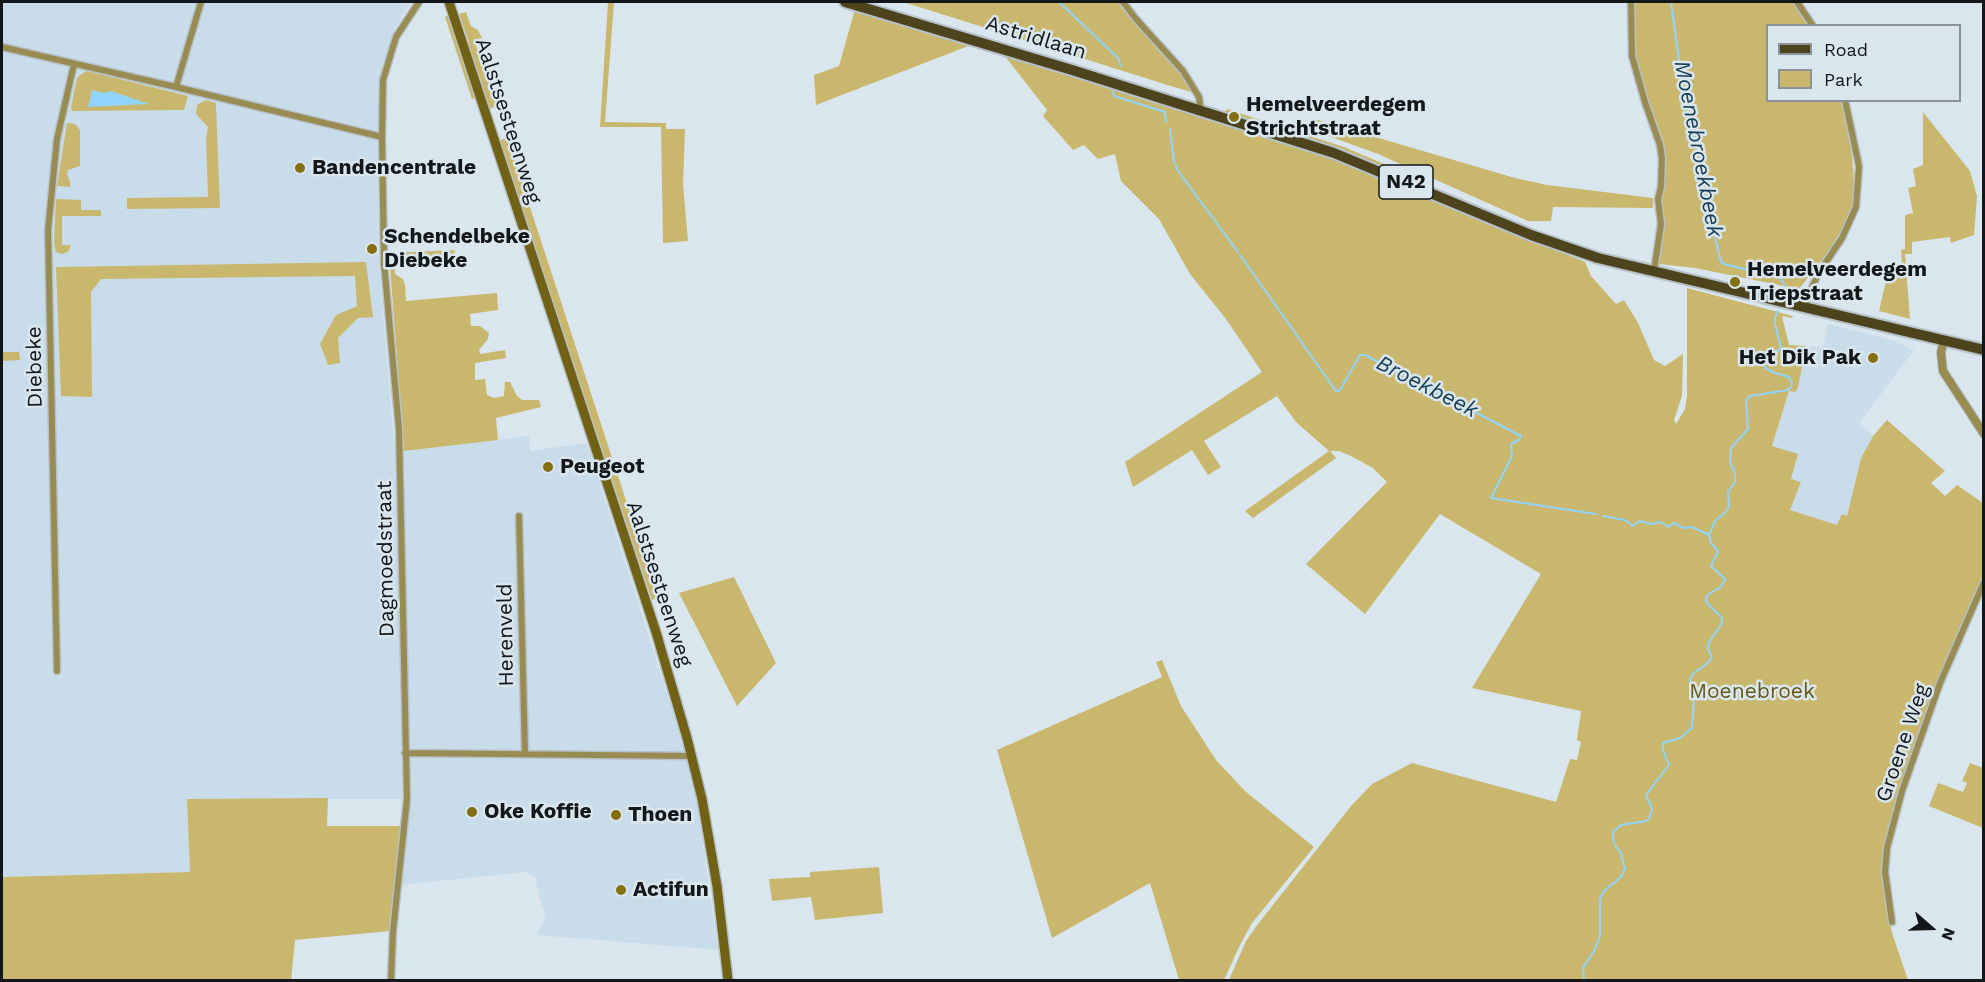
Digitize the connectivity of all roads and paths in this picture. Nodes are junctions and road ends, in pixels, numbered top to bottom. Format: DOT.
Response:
graph roads {
  1 [pos="201,2"];
  2 [pos="419,2"];
  3 [pos="450,2"];
  4 [pos="845,2"];
  5 [pos="1123,2"];
  6 [pos="1631,2"];
  7 [pos="1797,2"];
  8 [pos="1812,24"];
  9 [pos="2,47"];
  10 [pos="74,64"];
  11 [pos="176,87"];
  12 [pos="1845,102"];
  13 [pos="1201,112"];
  14 [pos="382,137"];
  15 [pos="1659,272"];
  16 [pos="1804,306"];
  17 [pos="1944,340"];
  18 [pos="1983,350"];
  19 [pos="1983,434"];
  20 [pos="519,516"];
  21 [pos="1983,582"];
  22 [pos="57,671"];
  23 [pos="405,753"];
  24 [pos="525,753"];
  25 [pos="692,756"];
  26 [pos="1892,922"];
  27 [pos="391,981"];
  28 [pos="728,981"];
  1 -- 11 [label="street"];
  2 -- 14 [label="street, Dagmoedstraat"];
  3 -- 25 [label="main road, Aalstsesteenweg"];
  4 -- 13 [label="main road, Astridlaan / N42"];
  5 -- 13 [label="street"];
  6 -- 15 [label="street"];
  7 -- 8 [label="street"];
  9 -- 10 [label="street"];
  10 -- 11 [label="street"];
  10 -- 22 [label="street, Diebeke"];
  11 -- 14 [label="street"];
  12 -- 16 [label="street"];
  13 -- 15 [label="main road, N42"];
  14 -- 23 [label="street, Dagmoedstraat"];
  15 -- 16 [label="main road, N42"];
  16 -- 17 [label="main road, N42"];
  17 -- 18 [label="main road, N42"];
  17 -- 19 [label="street"];
  20 -- 24 [label="street, Herenveld"];
  21 -- 26 [label="street, Groene Weg"];
  23 -- 24 [label="street"];
  23 -- 27 [label="street, Dagmoedstraat"];
  24 -- 25 [label="street"];
  25 -- 28 [label="main road, Aalstsesteenweg"];
}
